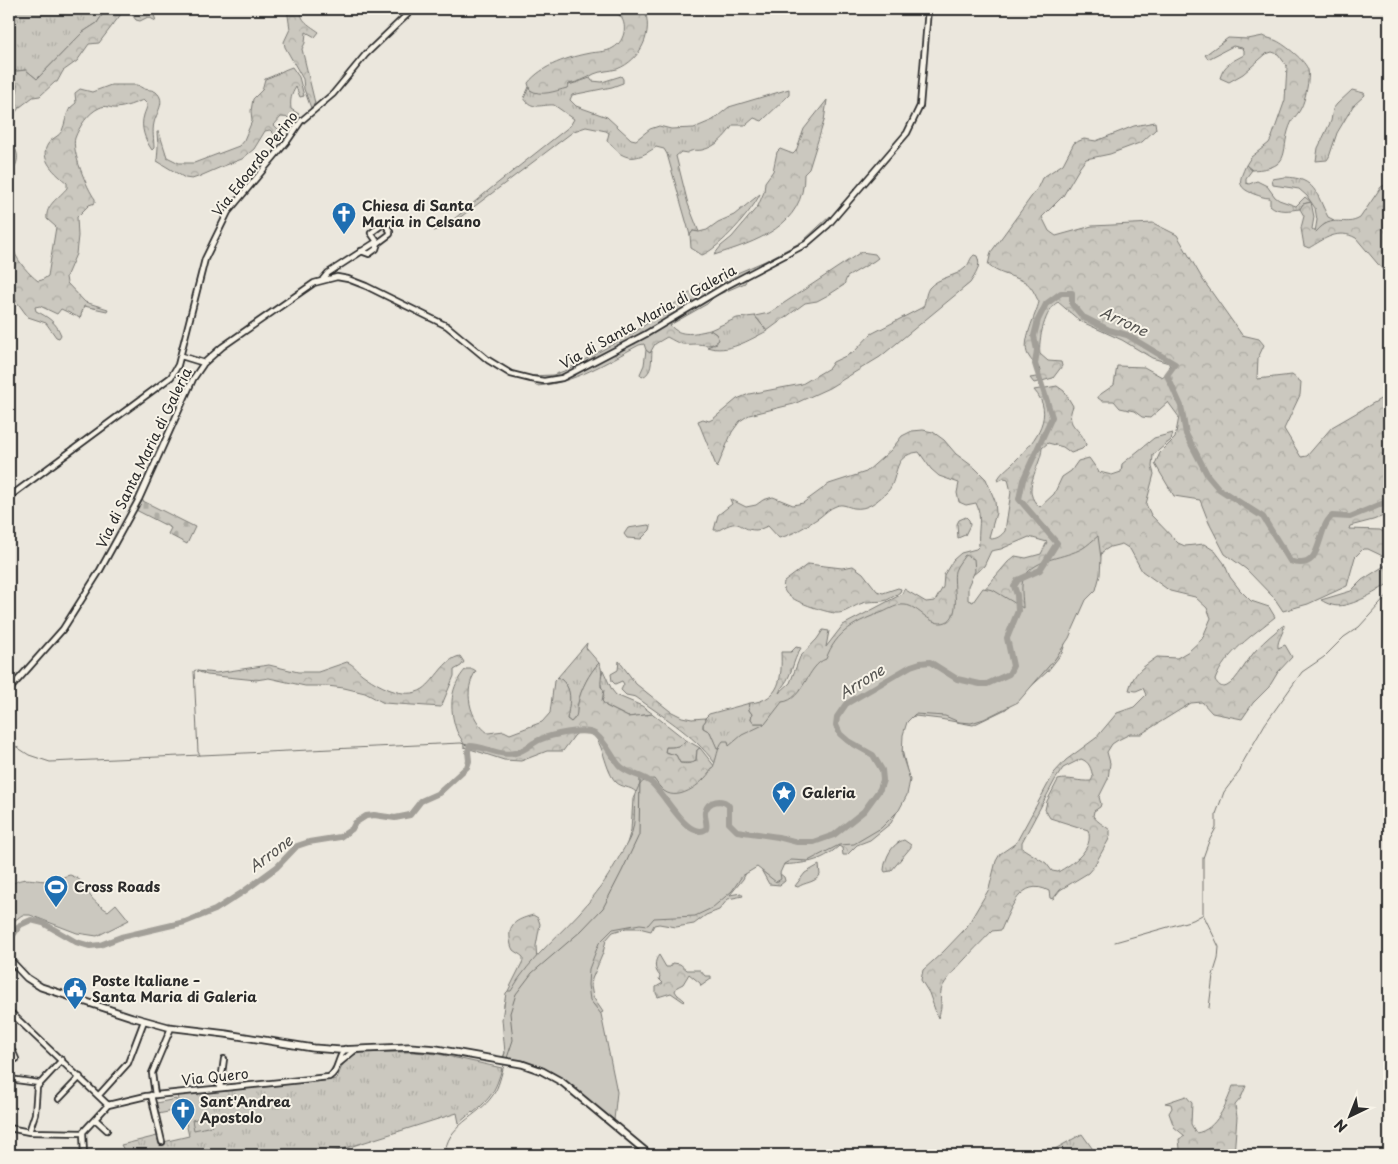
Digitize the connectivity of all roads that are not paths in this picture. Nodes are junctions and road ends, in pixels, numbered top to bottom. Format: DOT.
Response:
graph roads {
  1 [pos="413,9"];
  2 [pos="928,9"];
  3 [pos="377,242"];
  4 [pos="323,279"];
  5 [pos="180,356"];
  6 [pos="204,363"];
  7 [pos="9,498"];
  8 [pos="9,690"];
  9 [pos="9,965"];
  10 [pos="9,1011"];
  11 [pos="144,1021"];
  12 [pos="171,1028"];
  13 [pos="345,1049"];
  14 [pos="356,1049"];
  15 [pos="9,1050"];
  16 [pos="334,1050"];
  17 [pos="16,1059"];
  18 [pos="224,1059"];
  19 [pos="62,1060"];
  20 [pos="337,1065"];
  21 [pos="80,1077"];
  22 [pos="9,1079"];
  23 [pos="40,1083"];
  24 [pos="220,1088"];
  25 [pos="99,1095"];
  26 [pos="153,1095"];
  27 [pos="59,1099"];
  28 [pos="108,1105"];
  29 [pos="95,1119"];
  30 [pos="9,1128"];
  31 [pos="107,1130"];
  32 [pos="29,1132"];
  33 [pos="83,1133"];
  34 [pos="162,1142"];
  35 [pos="68,1155"];
  36 [pos="84,1155"];
  37 [pos="650,1155"];
  1 -- 5 [label="street, Via Edoardo Perino"];
  2 -- 4 [label="street, Via di Santa Maria di Galeria"];
  3 -- 4 [label="street"];
  4 -- 6 [label="street, Via di Santa Maria di Galeria"];
  5 -- 6 [label="street"];
  5 -- 7 [label="street, Via Edoardo Perino"];
  6 -- 8 [label="street, Via di Santa Maria di Galeria"];
  9 -- 11 [label="main road"];
  10 -- 19 [label="street"];
  11 -- 12 [label="main road"];
  11 -- 25 [label="street"];
  12 -- 16 [label="main road"];
  12 -- 26 [label="street"];
  13 -- 14 [label="main road"];
  13 -- 16 [label="main road"];
  13 -- 20 [label="street, Via Quero"];
  14 -- 20 [label="street, Via Quero"];
  14 -- 37 [label="main road"];
  15 -- 17 [label="street"];
  16 -- 20 [label="street"];
  18 -- 24 [label="street"];
  19 -- 21 [label="street"];
  19 -- 23 [label="street"];
  20 -- 24 [label="street, Via Quero"];
  21 -- 25 [label="street"];
  21 -- 27 [label="street"];
  22 -- 23 [label="street"];
  23 -- 32 [label="street"];
  24 -- 26 [label="street, Via Quero"];
  25 -- 28 [label="street"];
  26 -- 28 [label="street, Via Quero"];
  26 -- 34 [label="street"];
  28 -- 29 [label="street"];
  29 -- 31 [label="street"];
  29 -- 33 [label="street"];
  30 -- 32 [label="street"];
  32 -- 33 [label="street"];
  33 -- 36 [label="street"];
  35 -- 36 [label="street"];
}
